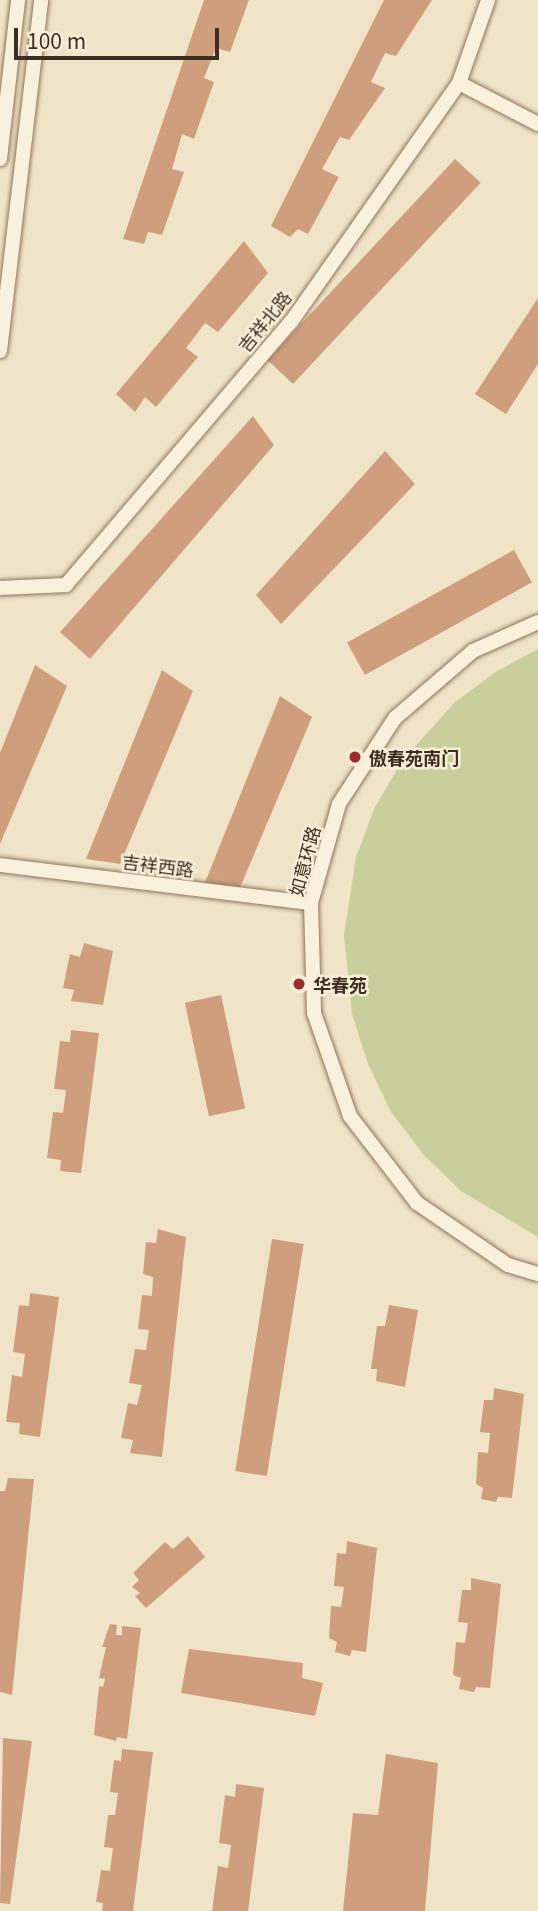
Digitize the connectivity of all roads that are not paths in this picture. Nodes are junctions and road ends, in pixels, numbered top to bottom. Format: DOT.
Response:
graph roads {
  1 [pos="18,0"];
  2 [pos="41,0"];
  3 [pos="488,0"];
  4 [pos="459,83"];
  5 [pos="538,124"];
  6 [pos="0,159"];
  7 [pos="0,343"];
  8 [pos="0,588"];
  9 [pos="538,622"];
  10 [pos="0,865"];
  11 [pos="311,903"];
  12 [pos="538,1273"];
  1 -- 6 [label="street"];
  2 -- 7 [label="street"];
  3 -- 4 [label="street, 吉祥北路"];
  4 -- 5 [label="street"];
  4 -- 8 [label="street, 吉祥北路"];
  9 -- 11 [label="street, 如意环路"];
  10 -- 11 [label="street, 吉祥西路"];
  11 -- 12 [label="street, 如意环路"];
}
